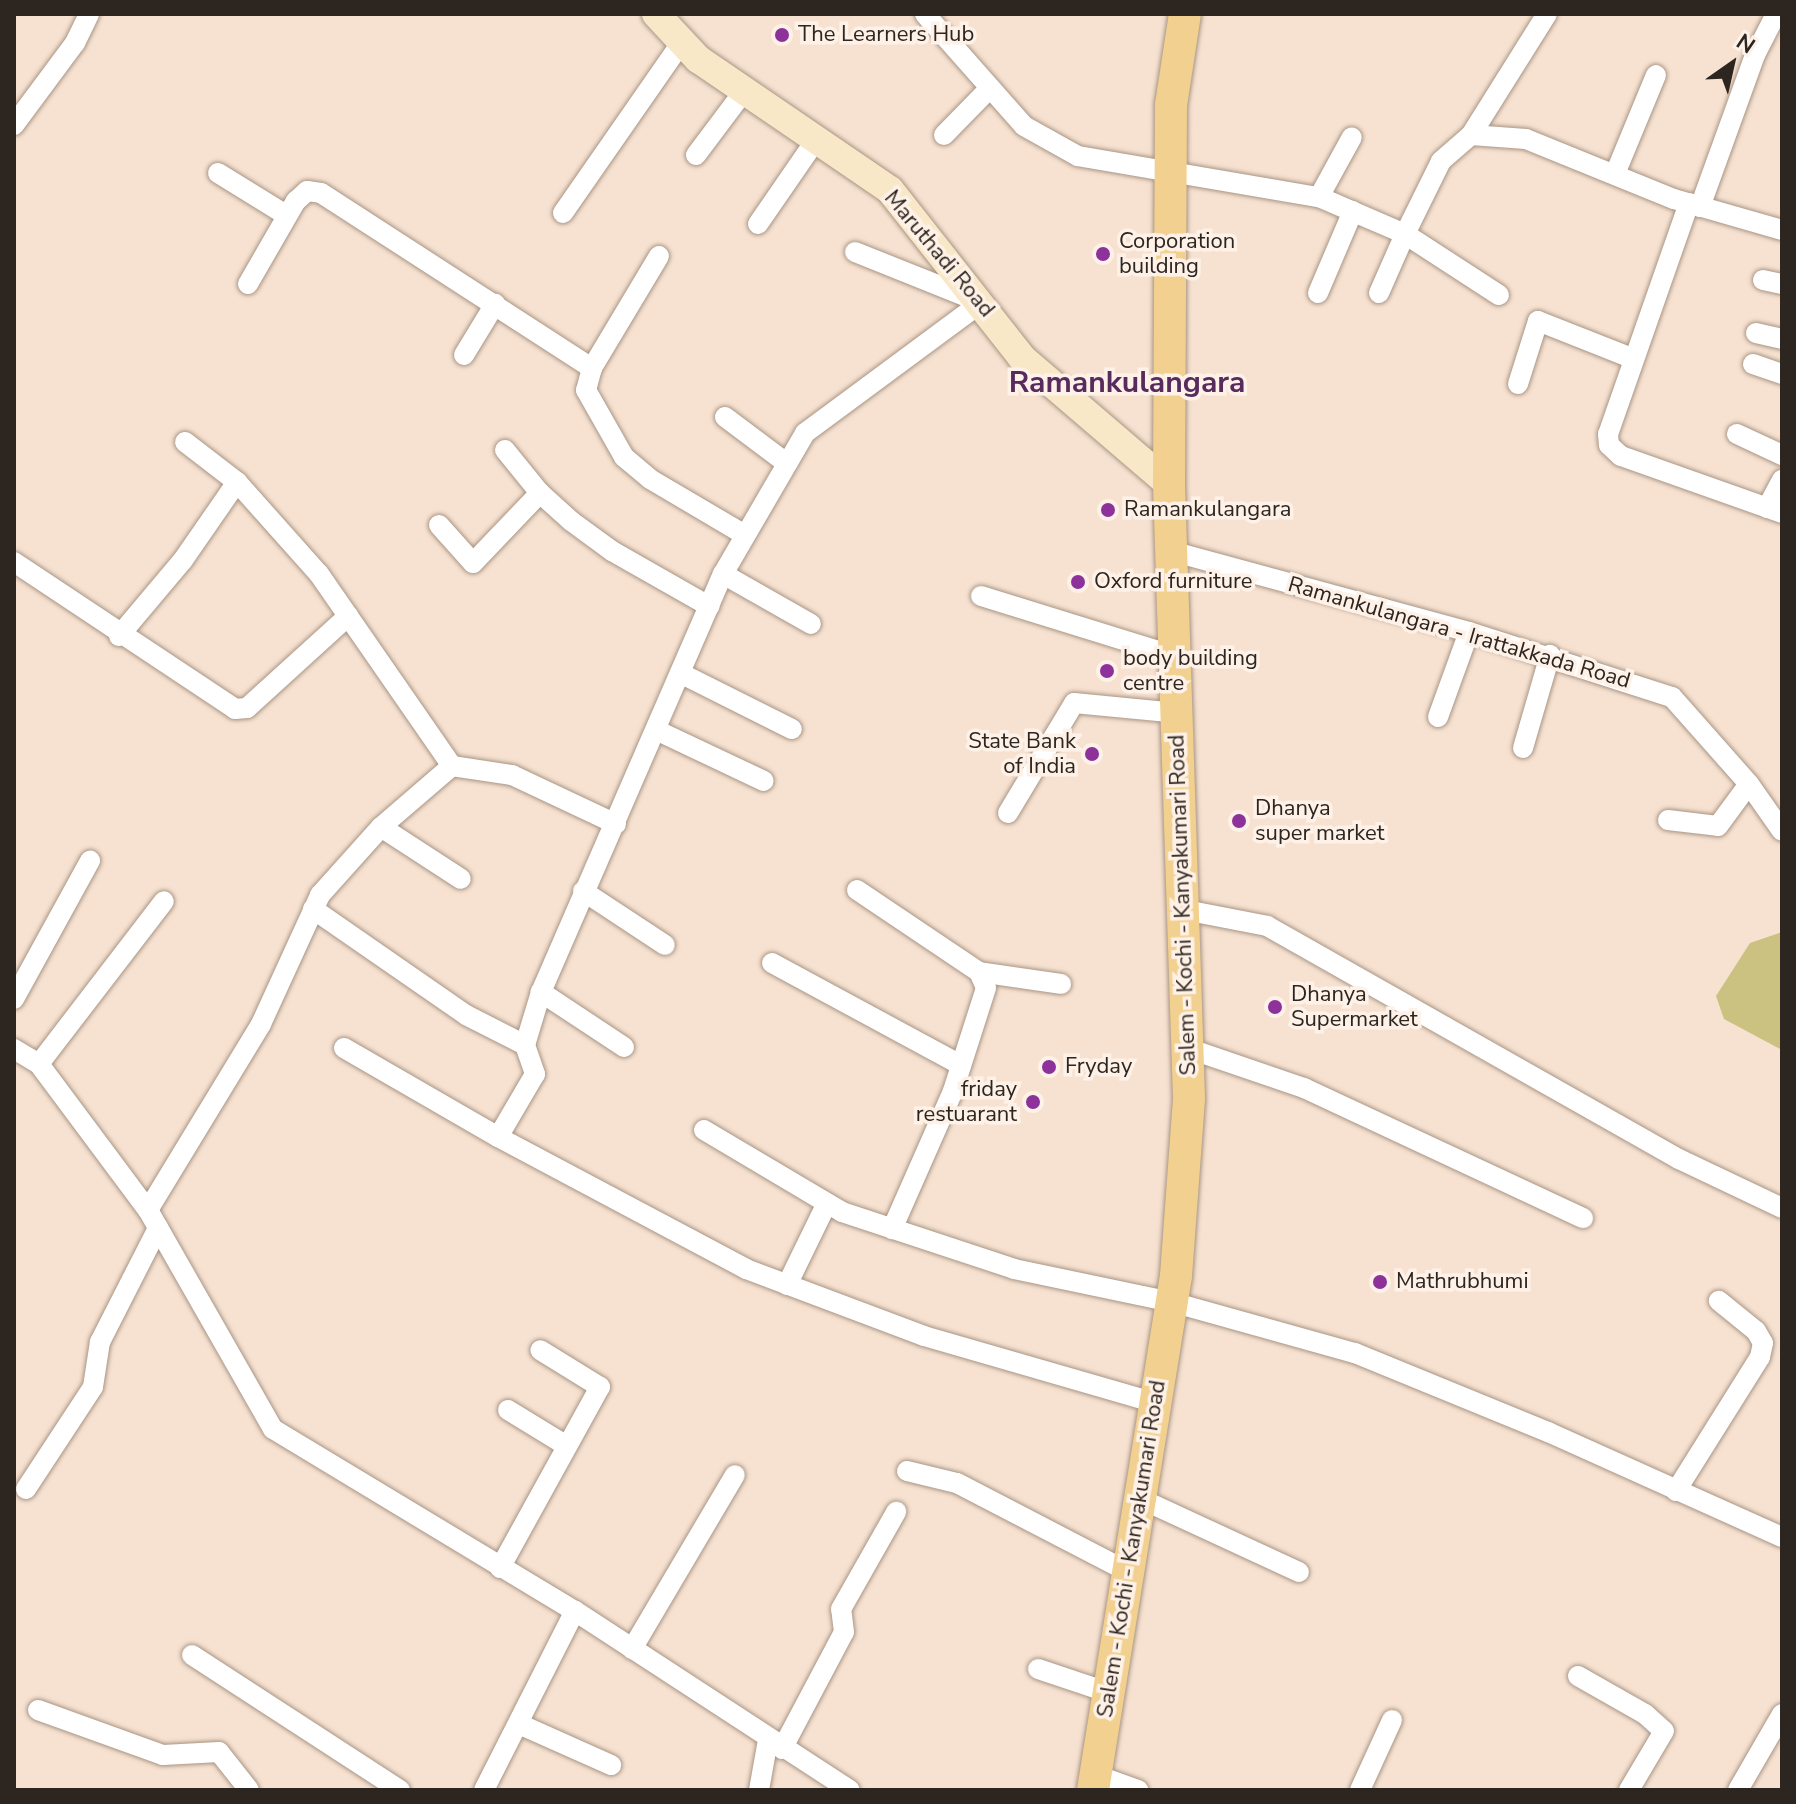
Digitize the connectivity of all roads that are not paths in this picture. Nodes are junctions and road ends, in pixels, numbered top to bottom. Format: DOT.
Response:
graph roads {
  1 [pos="89,14"];
  2 [pos="656,14"];
  3 [pos="1185,14"];
  4 [pos="1547,14"];
  5 [pos="1776,14"];
  6 [pos="934,18"];
  7 [pos="682,42"];
  8 [pos="1656,75"];
  9 [pos="990,88"];
  10 [pos="744,91"];
  11 [pos="14,125"];
  12 [pos="944,135"];
  13 [pos="1471,135"];
  14 [pos="1352,137"];
  15 [pos="816,140"];
  16 [pos="696,155"];
  17 [pos="1173,172"];
  18 [pos="218,173"];
  19 [pos="1615,174"];
  20 [pos="1319,197"];
  21 [pos="1694,205"];
  22 [pos="1353,211"];
  23 [pos="563,213"];
  24 [pos="286,215"];
  25 [pos="758,224"];
  26 [pos="1782,230"];
  27 [pos="1405,234"];
  28 [pos="855,252"];
  29 [pos="659,256"];
  30 [pos="248,284"];
  31 [pos="1318,293"];
  32 [pos="1379,293"];
  33 [pos="1499,295"];
  34 [pos="982,302"];
  35 [pos="495,304"];
  36 [pos="1756,333"];
  37 [pos="1782,339"];
  38 [pos="464,355"];
  39 [pos="1634,359"];
  40 [pos="1753,364"];
  41 [pos="592,368"];
  42 [pos="1782,374"];
  43 [pos="1518,384"];
  44 [pos="725,417"];
  45 [pos="1737,434"];
  46 [pos="185,442"];
  47 [pos="505,450"];
  48 [pos="1782,455"];
  49 [pos="785,462"];
  50 [pos="1782,480"];
  51 [pos="237,482"];
  52 [pos="1169,484"];
  53 [pos="540,493"];
  54 [pos="1775,510"];
  55 [pos="439,525"];
  56 [pos="745,535"];
  57 [pos="1171,551"];
  58 [pos="14,562"];
  59 [pos="723,574"];
  60 [pos="981,596"];
  61 [pos="709,606"];
  62 [pos="348,616"];
  63 [pos="811,624"];
  64 [pos="1469,632"];
  65 [pos="119,636"];
  66 [pos="1550,655"];
  67 [pos="1175,656"];
  68 [pos="680,673"];
  69 [pos="1177,713"];
  70 [pos="1438,717"];
  71 [pos="792,729"];
  72 [pos="656,730"];
  73 [pos="1523,748"];
  74 [pos="452,766"];
  75 [pos="764,781"];
  76 [pos="1749,784"];
  77 [pos="1008,813"];
  78 [pos="1668,820"];
  79 [pos="616,824"];
  80 [pos="381,827"];
  81 [pos="1782,831"];
  82 [pos="90,861"];
  83 [pos="461,879"];
  84 [pos="857,890"];
  85 [pos="583,891"];
  86 [pos="164,901"];
  87 [pos="313,909"];
  88 [pos="1185,910"];
  89 [pos="665,945"];
  90 [pos="772,963"];
  91 [pos="979,972"];
  92 [pos="1061,984"];
  93 [pos="541,992"];
  94 [pos="14,999"];
  95 [pos="525,1045"];
  96 [pos="624,1047"];
  97 [pos="344,1048"];
  98 [pos="1187,1048"];
  99 [pos="14,1049"];
  100 [pos="39,1064"];
  101 [pos="961,1065"];
  102 [pos="704,1130"];
  103 [pos="498,1137"];
  104 [pos="827,1203"];
  105 [pos="1782,1208"];
  106 [pos="1583,1218"];
  107 [pos="153,1219"];
  108 [pos="892,1229"];
  109 [pos="787,1285"];
  110 [pos="1719,1301"];
  111 [pos="1172,1302"];
  112 [pos="540,1350"];
  113 [pos="1156,1403"];
  114 [pos="508,1410"];
  115 [pos="567,1446"];
  116 [pos="907,1471"];
  117 [pos="735,1475"];
  118 [pos="26,1489"];
  119 [pos="1676,1491"];
  120 [pos="1141,1499"];
  121 [pos="896,1512"];
  122 [pos="1782,1537"];
  123 [pos="500,1568"];
  124 [pos="1129,1572"];
  125 [pos="1299,1572"];
  126 [pos="575,1611"];
  127 [pos="632,1649"];
  128 [pos="192,1655"];
  129 [pos="1038,1669"];
  130 [pos="1578,1676"];
  131 [pos="1110,1693"];
  132 [pos="38,1710"];
  133 [pos="1782,1714"];
  134 [pos="1392,1720"];
  135 [pos="519,1724"];
  136 [pos="775,1744"];
  137 [pos="611,1765"];
  138 [pos="1095,1782"];
  139 [pos="249,1790"];
  140 [pos="400,1790"];
  141 [pos="484,1790"];
  142 [pos="759,1790"];
  143 [pos="850,1790"];
  144 [pos="1138,1790"];
  145 [pos="1360,1790"];
  146 [pos="1629,1790"];
  147 [pos="1738,1790"];
  1 -- 11 [label="street"];
  2 -- 7 [label="main road, Maruthadi Road"];
  3 -- 17 [label="main road, Salem - Kochi - Kanyakumari Road"];
  4 -- 13 [label="street"];
  5 -- 21 [label="street"];
  6 -- 9 [label="street"];
  7 -- 10 [label="main road, Maruthadi Road"];
  7 -- 23 [label="street"];
  8 -- 19 [label="street"];
  9 -- 12 [label="street"];
  9 -- 17 [label="street"];
  10 -- 15 [label="main road, Maruthadi Road"];
  10 -- 16 [label="street"];
  13 -- 19 [label="street"];
  13 -- 27 [label="street"];
  14 -- 20 [label="street"];
  15 -- 25 [label="street"];
  15 -- 34 [label="main road, Maruthadi Road"];
  17 -- 20 [label="street"];
  17 -- 52 [label="main road, Salem - Kochi - Kanyakumari Road"];
  18 -- 24 [label="street"];
  19 -- 21 [label="street"];
  20 -- 22 [label="street"];
  21 -- 26 [label="street"];
  21 -- 39 [label="street"];
  22 -- 27 [label="street"];
  22 -- 31 [label="street"];
  24 -- 30 [label="street"];
  24 -- 35 [label="street"];
  27 -- 32 [label="street"];
  27 -- 33 [label="street"];
  28 -- 34 [label="street"];
  29 -- 41 [label="street"];
  34 -- 49 [label="street"];
  34 -- 52 [label="main road, Maruthadi Road"];
  35 -- 38 [label="street"];
  35 -- 41 [label="street"];
  36 -- 37 [label="street"];
  39 -- 43 [label="street"];
  39 -- 54 [label="street"];
  40 -- 42 [label="street"];
  41 -- 56 [label="street"];
  44 -- 49 [label="street"];
  45 -- 48 [label="street"];
  46 -- 51 [label="street"];
  47 -- 53 [label="street"];
  49 -- 56 [label="street"];
  50 -- 54 [label="street"];
  51 -- 62 [label="street"];
  51 -- 65 [label="street"];
  52 -- 57 [label="main road, Salem - Kochi - Kanyakumari Road"];
  53 -- 55 [label="street"];
  53 -- 61 [label="street"];
  56 -- 59 [label="street"];
  57 -- 64 [label="street, Ramankulangara - Irattakkada Road"];
  57 -- 67 [label="main road, Salem - Kochi - Kanyakumari Road"];
  58 -- 65 [label="street"];
  59 -- 61 [label="street"];
  59 -- 63 [label="street"];
  60 -- 67 [label="street"];
  61 -- 68 [label="street"];
  62 -- 65 [label="street"];
  62 -- 74 [label="street"];
  64 -- 66 [label="street, Ramankulangara - Irattakkada Road"];
  64 -- 70 [label="street"];
  66 -- 73 [label="street"];
  66 -- 76 [label="street, Ramankulangara - Irattakkada Road"];
  67 -- 69 [label="main road, Salem - Kochi - Kanyakumari Road"];
  68 -- 71 [label="street"];
  68 -- 72 [label="street"];
  69 -- 77 [label="street"];
  69 -- 88 [label="main road, Salem - Kochi - Kanyakumari Road"];
  72 -- 75 [label="street"];
  72 -- 79 [label="street"];
  74 -- 79 [label="street"];
  74 -- 80 [label="street"];
  76 -- 78 [label="street"];
  76 -- 81 [label="street, Ramankulangara - Irattakkada Road"];
  79 -- 85 [label="street"];
  80 -- 83 [label="street"];
  80 -- 87 [label="street"];
  82 -- 94 [label="street"];
  84 -- 91 [label="street"];
  85 -- 89 [label="street"];
  85 -- 93 [label="street"];
  86 -- 100 [label="street"];
  87 -- 95 [label="street"];
  87 -- 107 [label="street"];
  88 -- 98 [label="main road, Salem - Kochi - Kanyakumari Road"];
  88 -- 105 [label="street"];
  90 -- 101 [label="street"];
  91 -- 92 [label="street"];
  91 -- 101 [label="street"];
  93 -- 95 [label="street"];
  93 -- 96 [label="street"];
  95 -- 103 [label="street"];
  97 -- 103 [label="street"];
  98 -- 106 [label="street"];
  98 -- 111 [label="main road, Salem - Kochi - Kanyakumari Road"];
  99 -- 100 [label="street"];
  100 -- 107 [label="street"];
  101 -- 108 [label="street"];
  102 -- 104 [label="street"];
  103 -- 109 [label="street"];
  104 -- 108 [label="street"];
  104 -- 109 [label="street"];
  107 -- 118 [label="street"];
  107 -- 123 [label="street"];
  108 -- 111 [label="street"];
  109 -- 113 [label="street"];
  110 -- 119 [label="street"];
  111 -- 113 [label="main road, Salem - Kochi - Kanyakumari Road"];
  111 -- 119 [label="street"];
  112 -- 115 [label="street"];
  113 -- 120 [label="main road, Salem - Kochi - Kanyakumari Road"];
  114 -- 115 [label="street"];
  115 -- 123 [label="street"];
  116 -- 124 [label="street"];
  117 -- 127 [label="street"];
  119 -- 122 [label="street"];
  120 -- 124 [label="main road, Salem - Kochi - Kanyakumari Road"];
  120 -- 125 [label="street"];
  121 -- 136 [label="street"];
  123 -- 126 [label="street"];
  124 -- 131 [label="main road, Salem - Kochi - Kanyakumari Road"];
  126 -- 127 [label="street"];
  126 -- 135 [label="street"];
  127 -- 136 [label="street"];
  128 -- 140 [label="street"];
  129 -- 131 [label="street"];
  130 -- 146 [label="street"];
  131 -- 138 [label="main road, Salem - Kochi - Kanyakumari Road"];
  132 -- 139 [label="street"];
  133 -- 147 [label="street"];
  134 -- 145 [label="street"];
  135 -- 137 [label="street"];
  135 -- 141 [label="street"];
  136 -- 142 [label="street"];
  136 -- 143 [label="street"];
  138 -- 144 [label="street"];
}
